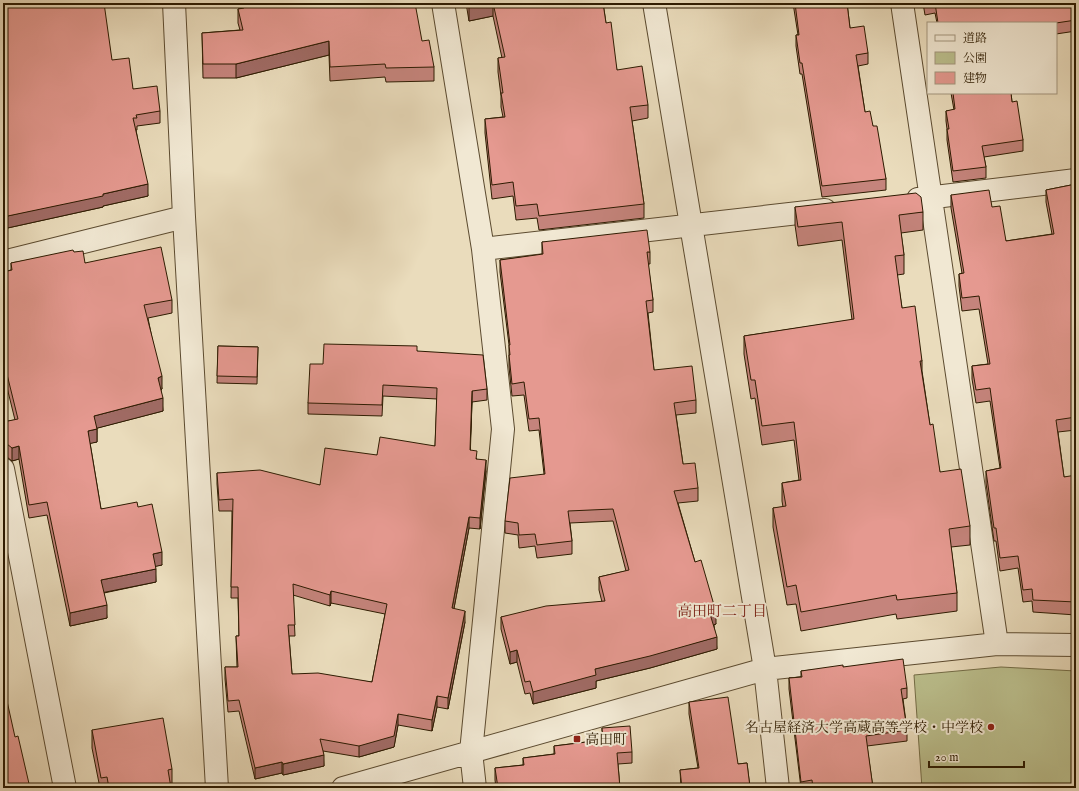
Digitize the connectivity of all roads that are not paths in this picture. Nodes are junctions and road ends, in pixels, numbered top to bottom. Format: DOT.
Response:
graph roads {
  1 [pos="174,3"];
  2 [pos="443,3"];
  3 [pos="654,3"];
  4 [pos="902,3"];
  5 [pos="1076,180"];
  6 [pos="932,197"];
  7 [pos="901,201"];
  8 [pos="846,207"];
  9 [pos="184,217"];
  10 [pos="690,226"];
  11 [pos="483,249"];
  12 [pos="3,262"];
  13 [pos="3,469"];
  14 [pos="997,644"];
  15 [pos="1076,645"];
  16 [pos="765,669"];
  17 [pos="471,752"];
  18 [pos="65,788"];
  19 [pos="217,788"];
  20 [pos="343,788"];
  21 [pos="475,788"];
  22 [pos="778,788"];
  1 -- 9 [label="street"];
  2 -- 11 [label="street"];
  3 -- 10 [label="street"];
  4 -- 6 [label="street"];
  5 -- 6 [label="street"];
  6 -- 7 [label="street"];
  6 -- 14 [label="street"];
  8 -- 10 [label="street"];
  9 -- 12 [label="street"];
  9 -- 19 [label="street"];
  10 -- 11 [label="street"];
  10 -- 16 [label="street"];
  11 -- 17 [label="street"];
  13 -- 18 [label="street"];
  14 -- 15 [label="street"];
  14 -- 16 [label="street"];
  16 -- 17 [label="street"];
  16 -- 22 [label="street"];
  17 -- 20 [label="street"];
  17 -- 21 [label="street"];
}
